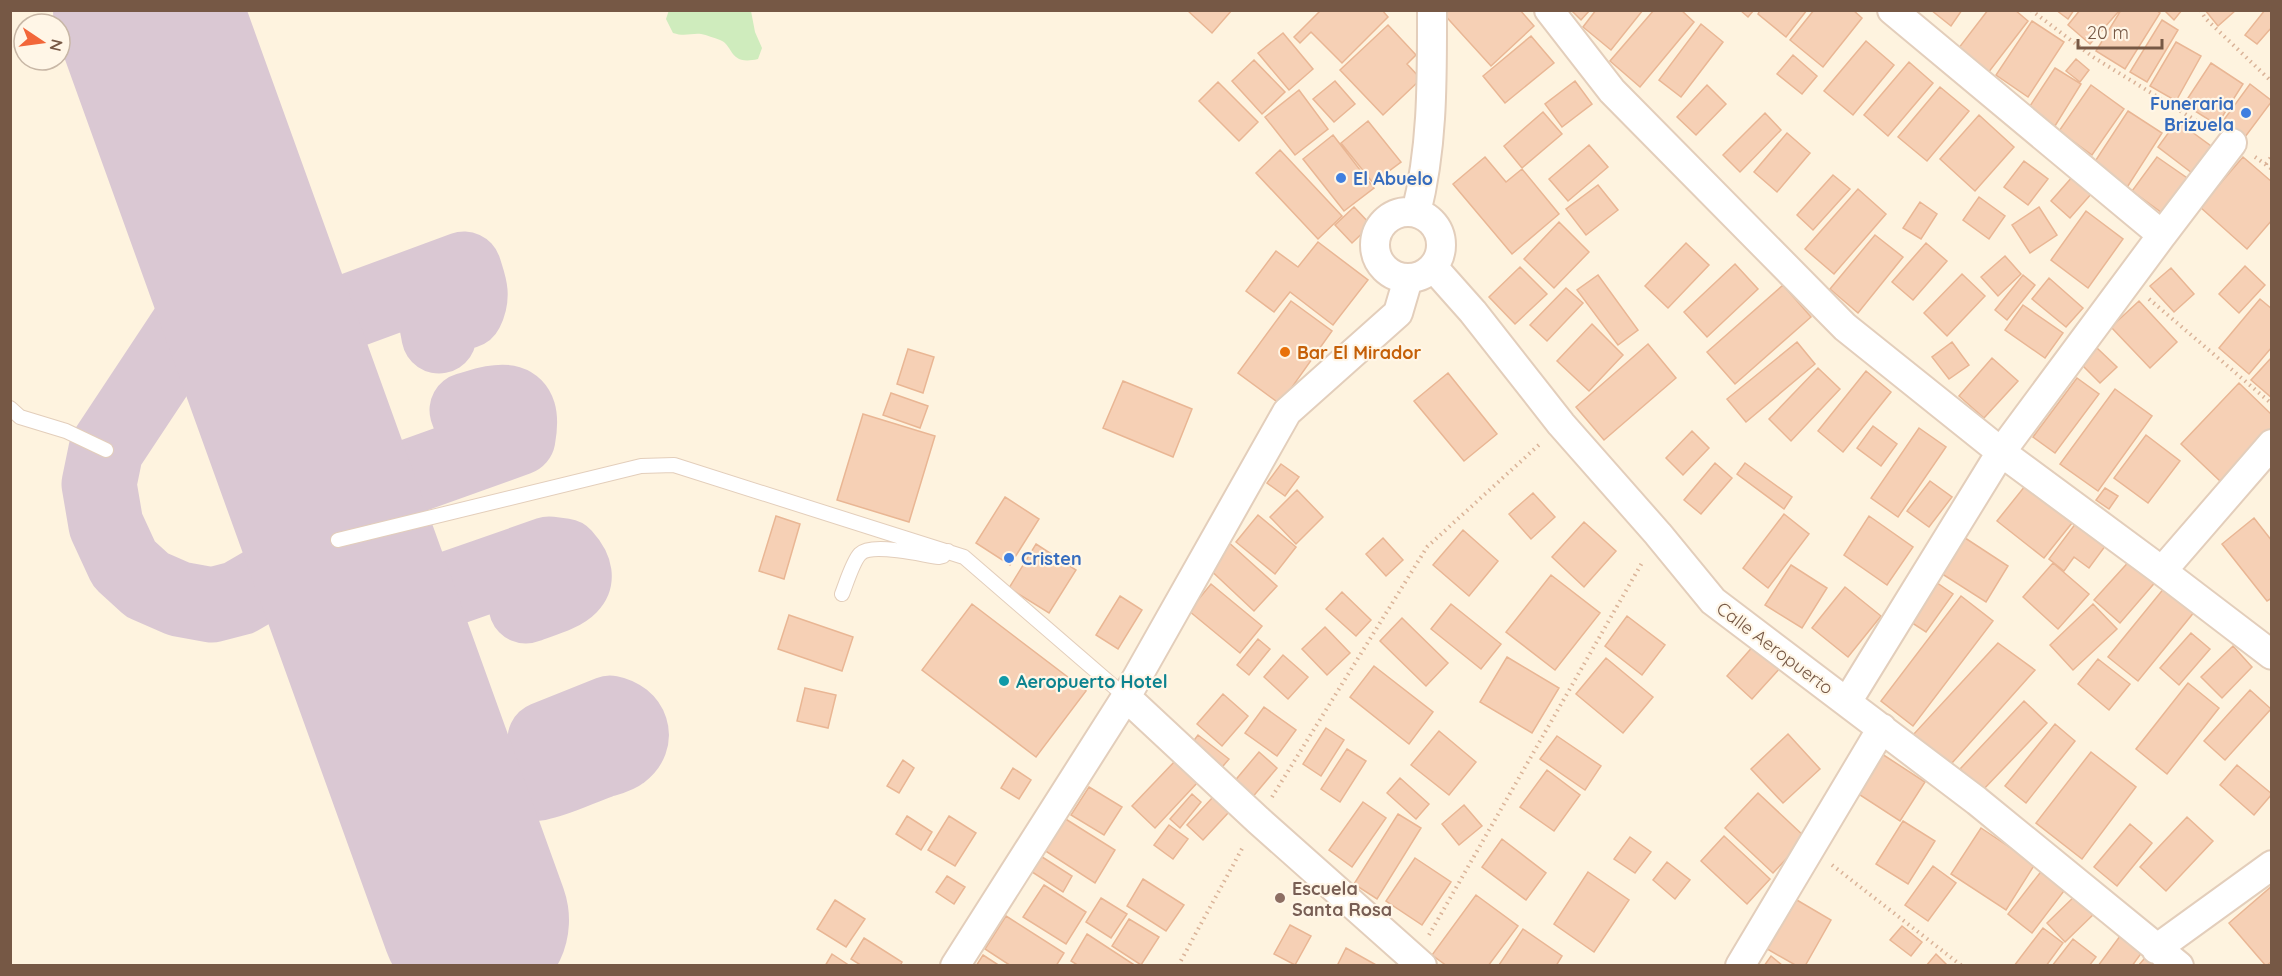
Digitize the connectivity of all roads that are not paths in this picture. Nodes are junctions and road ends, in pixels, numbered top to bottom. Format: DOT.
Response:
graph roads {
  1 [pos="1432,10"];
  2 [pos="1549,10"];
  3 [pos="1892,10"];
  4 [pos="2232,143"];
  5 [pos="1416,213"];
  6 [pos="2162,235"];
  7 [pos="1433,267"];
  8 [pos="1408,279"];
  9 [pos="10,408"];
  10 [pos="2271,444"];
  11 [pos="106,450"];
  12 [pos="2001,452"];
  13 [pos="338,540"];
  14 [pos="948,551"];
  15 [pos="2162,571"];
  16 [pos="842,594"];
  17 [pos="2271,655"];
  18 [pos="1126,697"];
  19 [pos="1847,702"];
  20 [pos="1882,728"];
  21 [pos="2271,865"];
  22 [pos="2156,949"];
  23 [pos="1418,962"];
  24 [pos="955,966"];
  25 [pos="1740,966"];
  26 [pos="2179,966"];
  1 -- 5 [label="street"];
  2 -- 12 [label="street"];
  3 -- 6 [label="street"];
  4 -- 6 [label="street"];
  5 -- 7 [label="street"];
  5 -- 8 [label="street"];
  6 -- 12 [label="street"];
  7 -- 8 [label="street"];
  7 -- 19 [label="street, Calle Aeropuerto"];
  8 -- 18 [label="street"];
  9 -- 11 [label="lane"];
  10 -- 15 [label="street"];
  12 -- 15 [label="street"];
  12 -- 19 [label="street"];
  13 -- 14 [label="lane"];
  14 -- 16 [label="lane"];
  14 -- 18 [label="lane"];
  15 -- 17 [label="street"];
  18 -- 23 [label="street"];
  18 -- 24 [label="street"];
  19 -- 20 [label="street, Calle Aeropuerto"];
  20 -- 22 [label="street, Calle Aeropuerto"];
  20 -- 25 [label="street"];
  21 -- 22 [label="street"];
  22 -- 26 [label="street, Calle Aeropuerto"];
}
